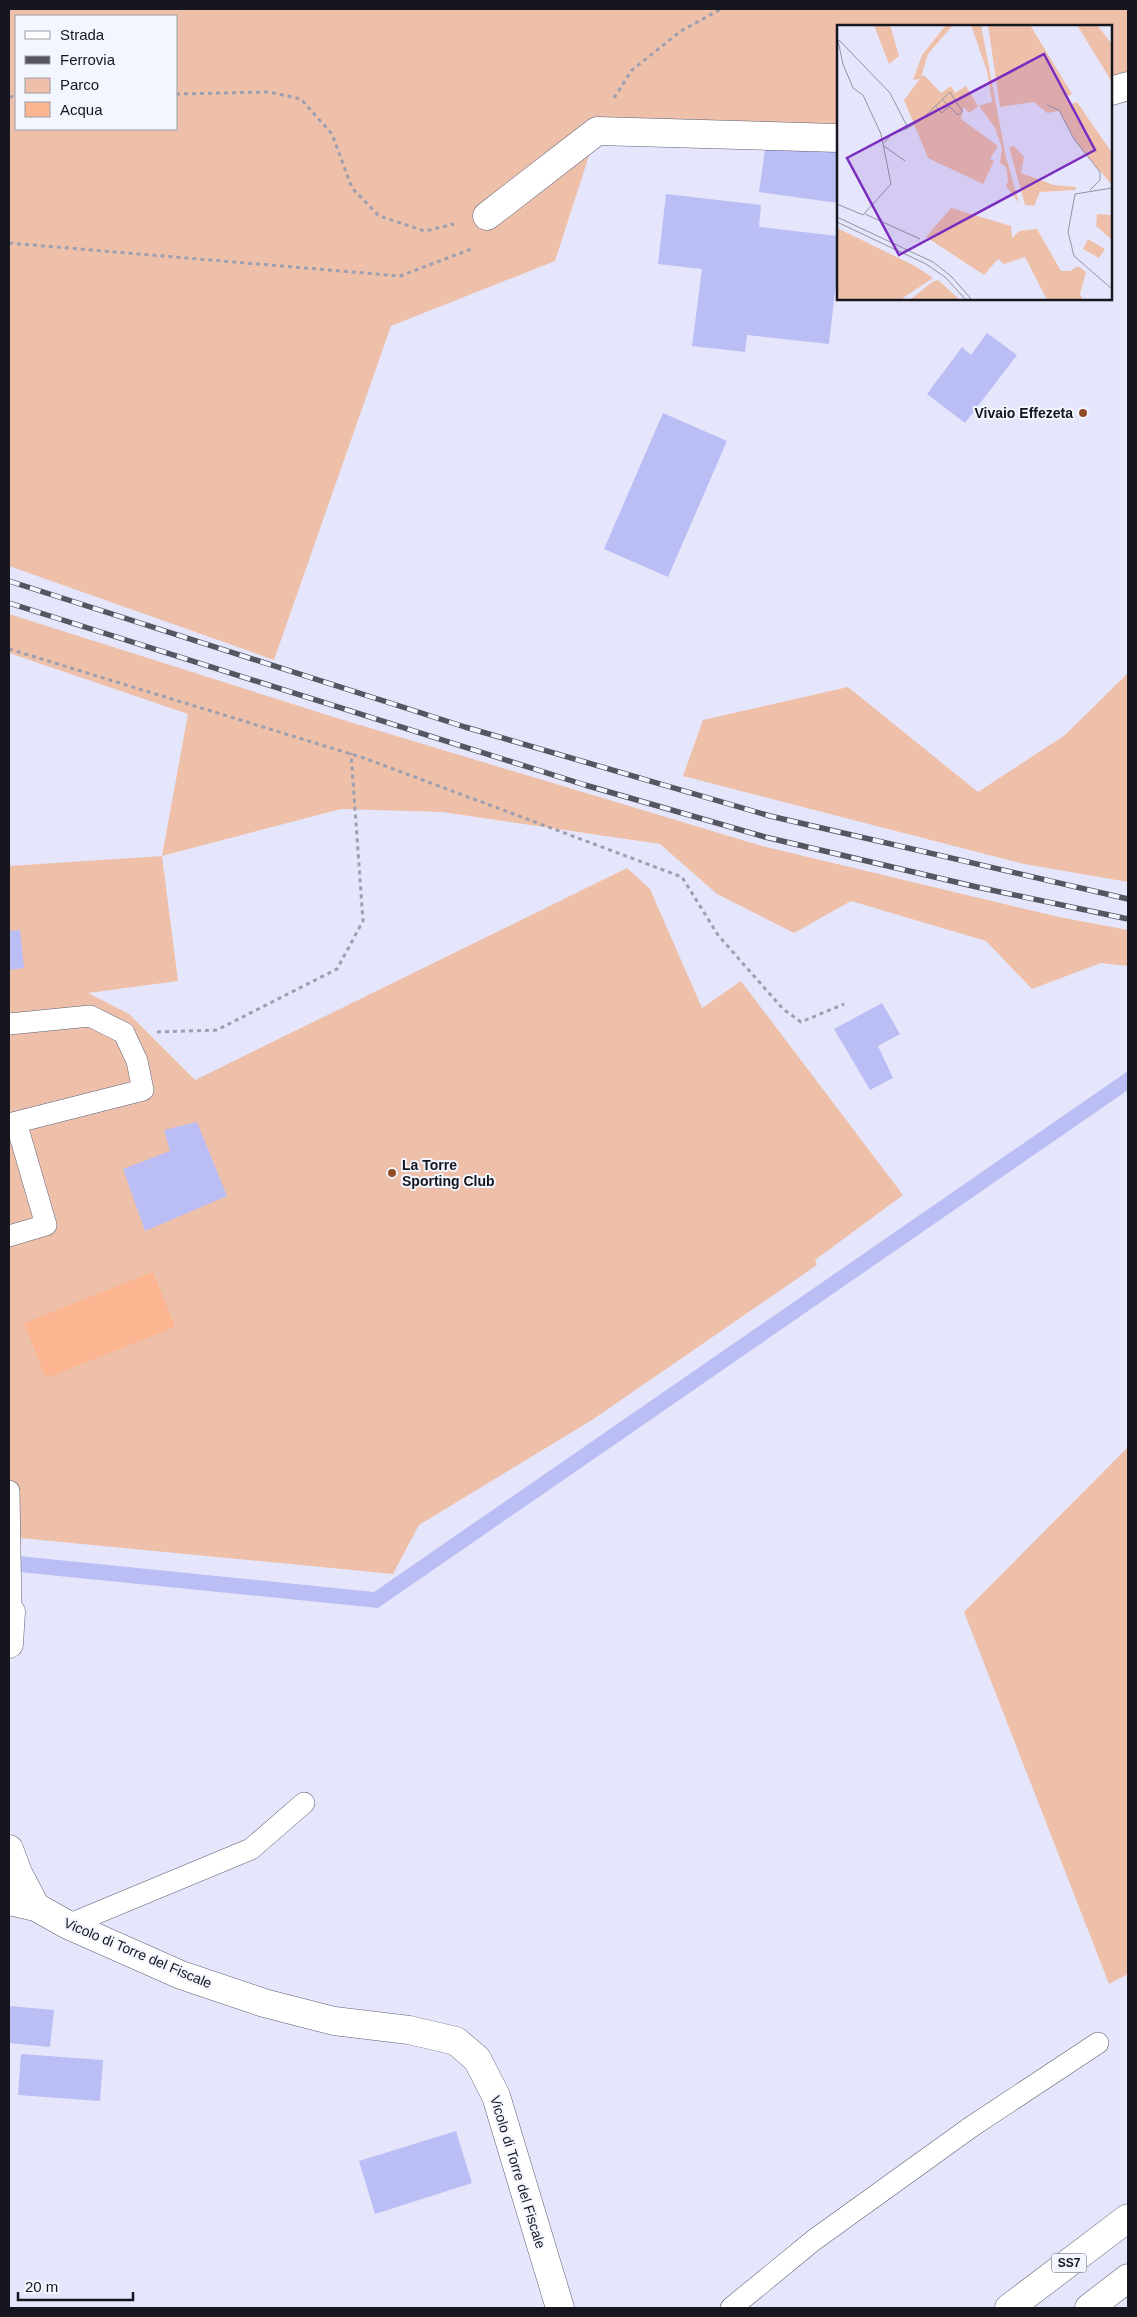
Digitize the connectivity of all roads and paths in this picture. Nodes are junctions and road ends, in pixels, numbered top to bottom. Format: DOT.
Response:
graph roads {
  1 [pos="721,9"];
  2 [pos="1128,86"];
  3 [pos="1112,91"];
  4 [pos="178,94"];
  5 [pos="597,131"];
  6 [pos="837,138"];
  7 [pos="487,216"];
  8 [pos="9,243"];
  9 [pos="9,649"];
  10 [pos="351,753"];
  11 [pos="844,1004"];
  12 [pos="9,1024"];
  13 [pos="124,1034"];
  14 [pos="12,1123"];
  15 [pos="9,1236"];
  16 [pos="9,1492"];
  17 [pos="10,1612"];
  18 [pos="9,1644"];
  19 [pos="304,1803"];
  20 [pos="9,1849"];
  21 [pos="9,1901"];
  22 [pos="36,1907"];
  23 [pos="68,1925"];
  24 [pos="1098,2043"];
  25 [pos="1128,2218"];
  26 [pos="1128,2278"];
  27 [pos="560,2308"];
  28 [pos="732,2308"];
  29 [pos="1009,2308"];
  30 [pos="1089,2308"];
  1 -- 5 [label="path"];
  2 -- 3 [label="street"];
  4 -- 7 [label="path"];
  5 -- 6 [label="street"];
  5 -- 7 [label="street"];
  7 -- 8 [label="path"];
  9 -- 10 [label="path"];
  10 -- 11 [label="path"];
  10 -- 13 [label="path"];
  12 -- 13 [label="lane"];
  13 -- 14 [label="lane"];
  14 -- 15 [label="lane"];
  16 -- 17 [label="lane"];
  17 -- 18 [label="street"];
  19 -- 23 [label="lane"];
  20 -- 22 [label="street"];
  21 -- 22 [label="street, Vicolo di Torre del Fiscale"];
  22 -- 23 [label="street, Vicolo di Torre del Fiscale"];
  23 -- 27 [label="street, Vicolo di Torre del Fiscale"];
  24 -- 28 [label="lane"];
  25 -- 29 [label="street, SS7"];
  26 -- 30 [label="street"];
}
